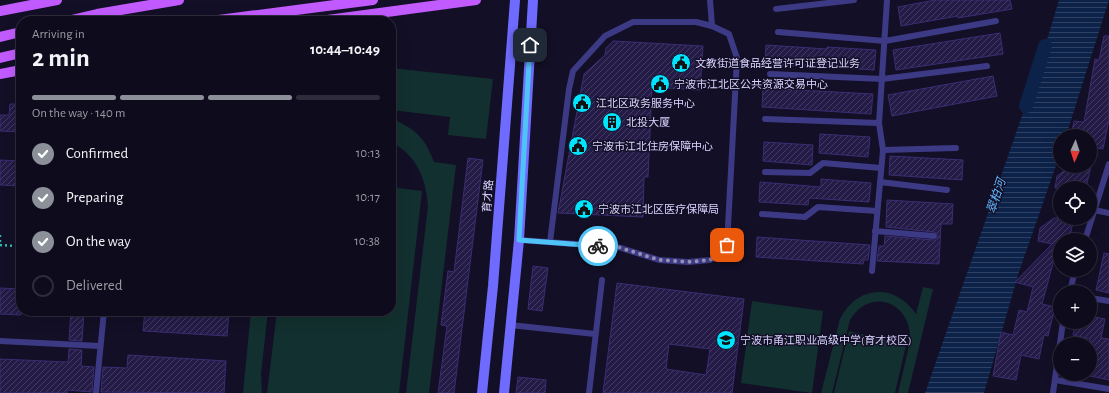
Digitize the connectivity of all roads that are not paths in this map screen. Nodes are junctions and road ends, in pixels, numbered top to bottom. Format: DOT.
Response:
graph roads {
  1 [pos="57,0"];
  2 [pos="179,0"];
  3 [pos="373,0"];
  4 [pos="476,0"];
  5 [pos="515,0"];
  6 [pos="533,0"];
  7 [pos="710,0"];
  8 [pos="854,0"];
  9 [pos="887,0"];
  10 [pos="776,8"];
  11 [pos="0,11"];
  12 [pos="89,16"];
  13 [pos="250,16"];
  14 [pos="357,16"];
  15 [pos="996,21"];
  16 [pos="712,26"];
  17 [pos="778,32"];
  18 [pos="16,33"];
  19 [pos="0,37"];
  20 [pos="885,41"];
  21 [pos="16,54"];
  22 [pos="0,58"];
  23 [pos="987,66"];
  24 [pos="16,71"];
  25 [pos="0,74"];
  26 [pos="770,74"];
  27 [pos="882,79"];
  28 [pos="765,119"];
  29 [pos="879,124"];
  30 [pos="956,148"];
  31 [pos="883,150"];
  32 [pos="1109,164"];
  33 [pos="881,168"];
  34 [pos="765,172"];
  35 [pos="880,182"];
  36 [pos="947,190"];
  37 [pos="1097,201"];
  38 [pos="877,211"];
  39 [pos="1097,211"];
  40 [pos="1109,213"];
  41 [pos="762,214"];
  42 [pos="875,231"];
  43 [pos="934,236"];
  44 [pos="519,240"];
  45 [pos="550,242"];
  46 [pos="872,271"];
  47 [pos="602,280"];
  48 [pos="1097,299"];
  49 [pos="1109,301"];
  50 [pos="103,316"];
  51 [pos="510,325"];
  52 [pos="595,334"];
  53 [pos="0,341"];
  54 [pos="100,346"];
  55 [pos="1055,381"];
  56 [pos="1061,381"];
  57 [pos="1109,389"];
  58 [pos="96,393"];
  59 [pos="482,393"];
  60 [pos="504,393"];
  61 [pos="589,393"];
  62 [pos="1053,393"];
  1 -- 11 [label="main road"];
  2 -- 12 [label="main road"];
  3 -- 13 [label="main road"];
  4 -- 14 [label="main road"];
  5 -- 59 [label="main road, 育才路"];
  6 -- 44 [label="main road"];
  7 -- 16 [label="lane"];
  8 -- 10 [label="lane"];
  9 -- 20 [label="lane"];
  15 -- 20 [label="lane"];
  16 -- 45 [label="lane"];
  16 -- 45 [label="lane"];
  17 -- 20 [label="lane"];
  18 -- 19 [label="main road"];
  20 -- 27 [label="lane"];
  21 -- 22 [label="main road"];
  23 -- 27 [label="lane"];
  24 -- 25 [label="main road"];
  26 -- 27 [label="lane"];
  27 -- 29 [label="lane"];
  28 -- 29 [label="lane"];
  29 -- 31 [label="lane"];
  30 -- 31 [label="lane"];
  31 -- 33 [label="lane"];
  32 -- 37 [label="lane"];
  33 -- 34 [label="lane"];
  33 -- 35 [label="lane"];
  35 -- 36 [label="lane"];
  35 -- 38 [label="lane"];
  38 -- 41 [label="lane"];
  38 -- 42 [label="lane"];
  39 -- 40 [label="lane"];
  42 -- 43 [label="lane"];
  42 -- 46 [label="lane"];
  44 -- 45 [label="lane"];
  44 -- 51 [label="main road"];
  47 -- 52 [label="lane"];
  48 -- 49 [label="lane"];
  50 -- 54 [label="lane"];
  51 -- 52 [label="lane"];
  51 -- 60 [label="main road"];
  52 -- 61 [label="lane"];
  53 -- 54 [label="lane"];
  54 -- 58 [label="lane"];
  55 -- 62 [label="lane"];
  56 -- 57 [label="lane"];
}
